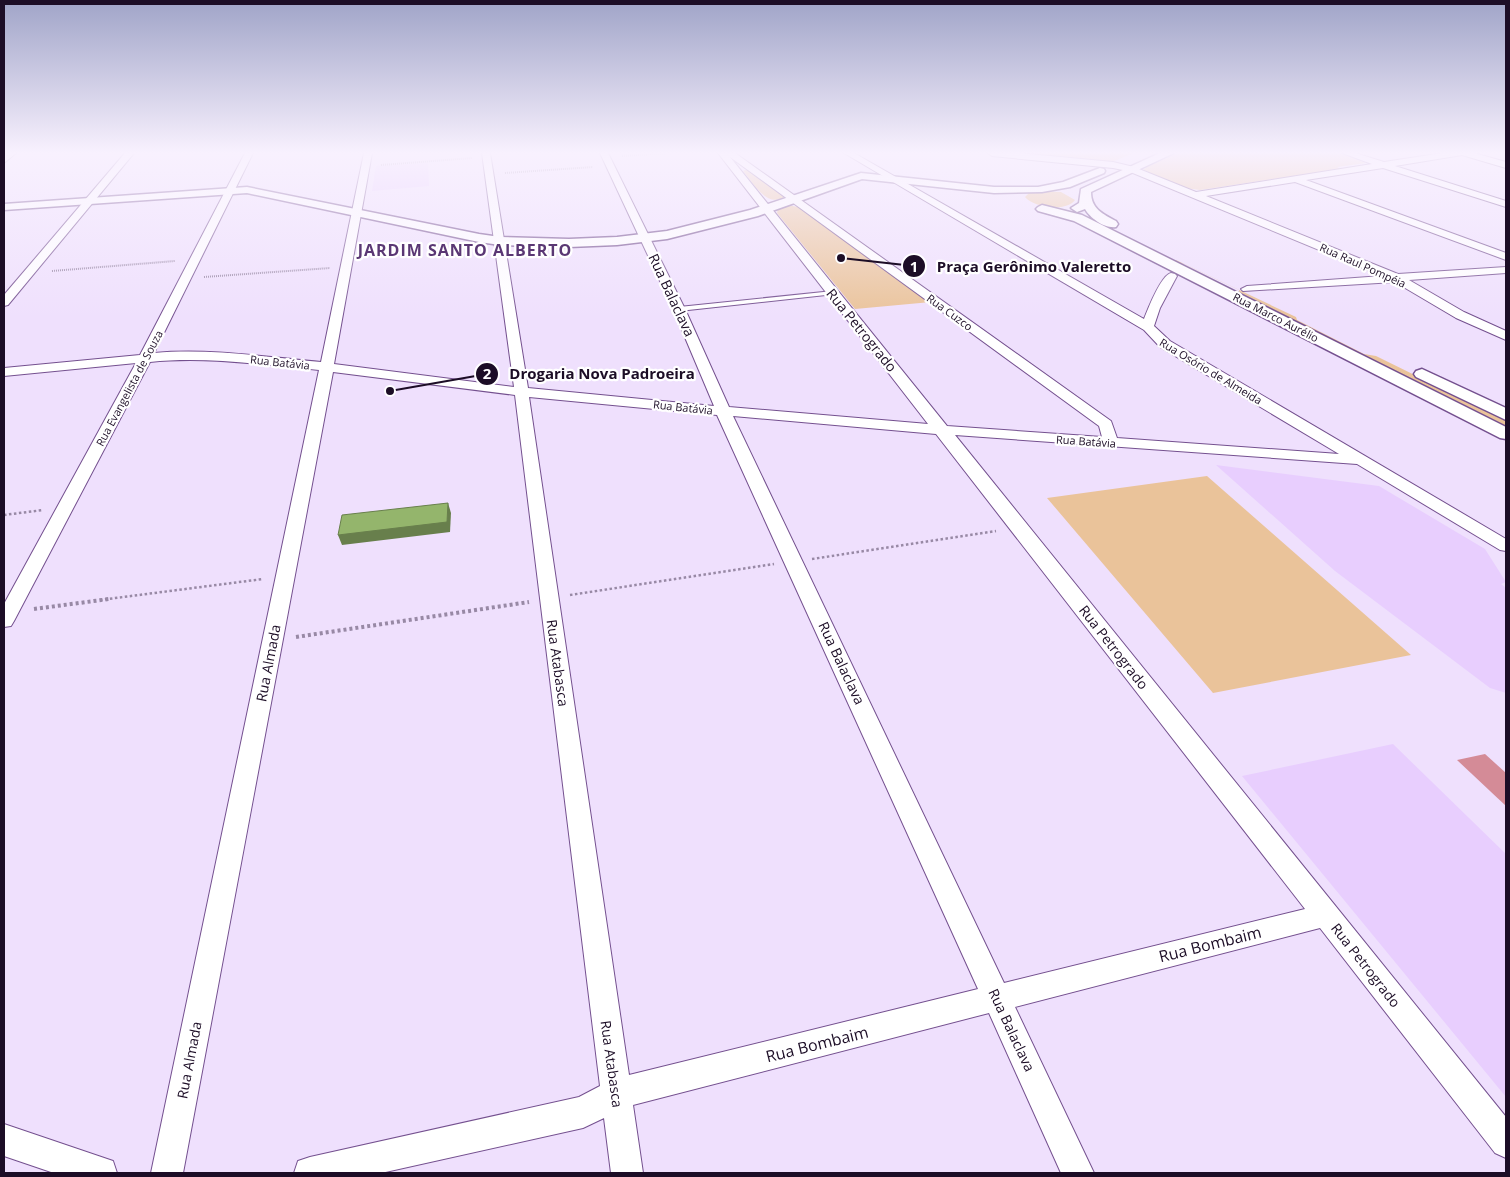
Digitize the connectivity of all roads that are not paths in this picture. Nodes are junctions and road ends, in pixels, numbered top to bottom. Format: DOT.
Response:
graph roads {
  1 [pos="84,208"];
  2 [pos="221,208"];
  3 [pos="333,208"];
  4 [pos="358,208"];
  5 [pos="495,208"];
  6 [pos="631,208"];
  7 [pos="769,208"];
  8 [pos="806,208"];
  9 [pos="942,208"];
  10 [pos="1039,208"];
  11 [pos="1057,208"];
  12 [pos="1076,208"];
  13 [pos="1090,208"];
  14 [pos="1225,208"];
  15 [pos="1373,208"];
  16 [pos="766,209"];
  17 [pos="357,213"];
  18 [pos="646,238"];
  19 [pos="500,241"];
  20 [pos="1180,257"];
  21 [pos="1506,257"];
  22 [pos="1162,260"];
  23 [pos="1506,270"];
  24 [pos="1171,276"];
  25 [pos="1396,278"];
  26 [pos="1285,287"];
  27 [pos="1247,289"];
  28 [pos="833,293"];
  29 [pos="1271,301"];
  30 [pos="4,302"];
  31 [pos="1116,308"];
  32 [pos="1154,308"];
  33 [pos="679,309"];
  34 [pos="1148,327"];
  35 [pos="1506,336"];
  36 [pos="1358,343"];
  37 [pos="145,358"];
  38 [pos="327,367"];
  39 [pos="1410,369"];
  40 [pos="4,372"];
  41 [pos="521,391"];
  42 [pos="723,411"];
  43 [pos="1506,415"];
  44 [pos="942,430"];
  45 [pos="1506,434"];
  46 [pos="1112,443"];
  47 [pos="1363,460"];
  48 [pos="1506,546"];
  49 [pos="6,616"];
  50 [pos="1326,915"];
  51 [pos="997,998"];
  52 [pos="616,1094"];
  53 [pos="4,1140"];
  54 [pos="1506,1142"];
  55 [pos="101,1173"];
  56 [pos="167,1173"];
  57 [pos="310,1173"];
  58 [pos="627,1173"];
  59 [pos="1078,1173"];
  1 -- 30 [label="street"];
  2 -- 37 [label="street, Rua Evangelista de Souza"];
  3 -- 17 [label="street"];
  4 -- 17 [label="street, Rua Almada"];
  5 -- 19 [label="street, Rua Atabasca"];
  6 -- 18 [label="street, Rua Balaclava"];
  7 -- 16 [label="street"];
  8 -- 46 [label="street, Rua Cuzco"];
  9 -- 31 [label="street, Rua Osório de Almeida"];
  10 -- 22 [label="street, Rua Marco Aurélio"];
  11 -- 12 [label="street"];
  13 -- 20 [label="street, Rua Marco Aurélio"];
  14 -- 25 [label="street, Rua Raul Pompéia"];
  15 -- 21 [label="street"];
  16 -- 18 [label="street"];
  16 -- 28 [label="street, Rua Petrogrado"];
  17 -- 19 [label="street"];
  17 -- 38 [label="street, Rua Almada"];
  18 -- 19 [label="street"];
  18 -- 33 [label="street, Rua Balaclava"];
  19 -- 41 [label="street, Rua Atabasca"];
  20 -- 22 [label="street"];
  20 -- 27 [label="street, Rua Marco Aurélio"];
  22 -- 45 [label="street, Rua Marco Aurélio"];
  23 -- 25 [label="street"];
  24 -- 32 [label="street"];
  25 -- 26 [label="street"];
  25 -- 35 [label="street, Rua Raul Pompéia"];
  26 -- 27 [label="street"];
  26 -- 29 [label="street"];
  27 -- 29 [label="street, Rua Marco Aurélio"];
  28 -- 33 [label="lane"];
  28 -- 44 [label="street, Rua Petrogrado"];
  29 -- 36 [label="street, Rua Marco Aurélio"];
  31 -- 32 [label="street"];
  31 -- 34 [label="street, Rua Osório de Almeida"];
  32 -- 34 [label="street"];
  33 -- 42 [label="street, Rua Balaclava"];
  34 -- 47 [label="street, Rua Osório de Almeida"];
  37 -- 38 [label="street, Rua Batávia"];
  37 -- 40 [label="street, Rua Batávia"];
  37 -- 49 [label="street, Rua Evangelista de Souza"];
  38 -- 41 [label="street, Rua Batávia"];
  38 -- 56 [label="street, Rua Almada"];
  39 -- 43 [label="street"];
  41 -- 42 [label="street, Rua Batávia"];
  41 -- 52 [label="street, Rua Atabasca"];
  42 -- 44 [label="street, Rua Batávia"];
  42 -- 51 [label="street, Rua Balaclava"];
  44 -- 46 [label="street, Rua Batávia"];
  44 -- 50 [label="street, Rua Petrogrado"];
  46 -- 47 [label="street, Rua Batávia"];
  47 -- 48 [label="street, Rua Osório de Almeida"];
  50 -- 51 [label="street, Rua Bombaim"];
  50 -- 54 [label="street, Rua Petrogrado"];
  51 -- 52 [label="street, Rua Bombaim"];
  51 -- 59 [label="street, Rua Balaclava"];
  52 -- 57 [label="street, Rua Bombaim"];
  52 -- 58 [label="street, Rua Atabasca"];
  53 -- 55 [label="street"];
}
